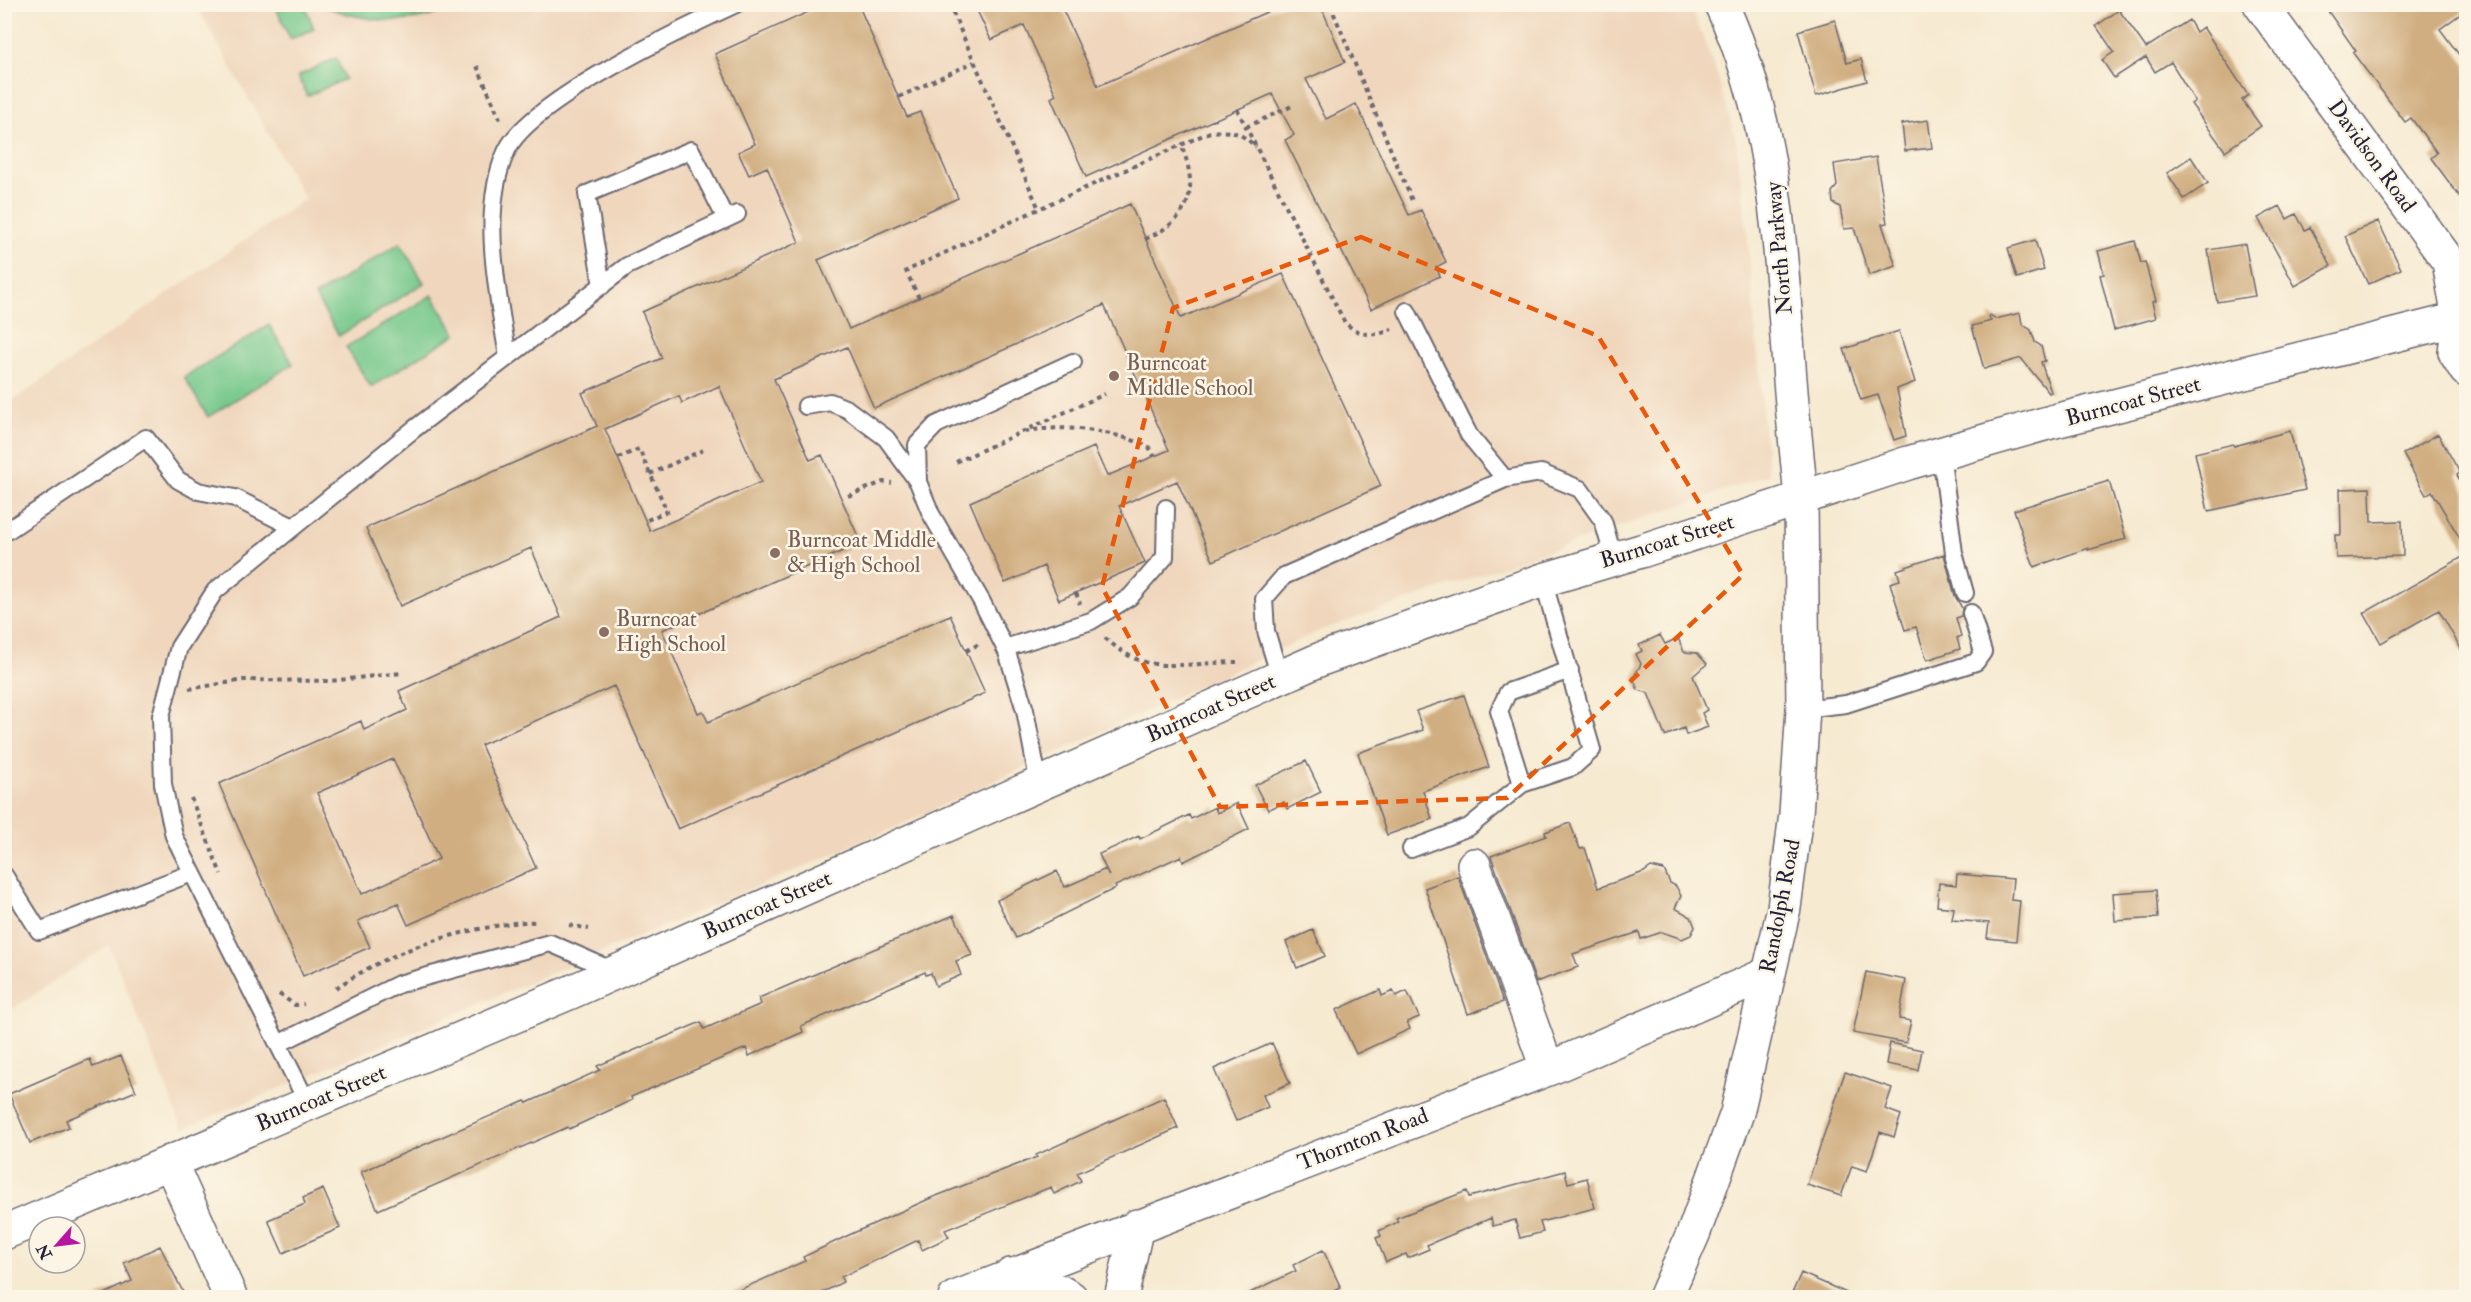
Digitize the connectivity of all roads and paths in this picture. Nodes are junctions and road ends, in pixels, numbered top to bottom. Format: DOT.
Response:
graph roads {
  1 [pos="736,4"];
  2 [pos="949,4"];
  3 [pos="1333,4"];
  4 [pos="1721,4"];
  5 [pos="2260,4"];
  6 [pos="974,62"];
  7 [pos="477,66"];
  8 [pos="899,97"];
  9 [pos="1292,106"];
  10 [pos="1237,109"];
  11 [pos="500,118"];
  12 [pos="1246,127"];
  13 [pos="1181,144"];
  14 [pos="1256,147"];
  15 [pos="1413,203"];
  16 [pos="1039,208"];
  17 [pos="1145,239"];
  18 [pos="602,286"];
  19 [pos="919,298"];
  20 [pos="1409,316"];
  21 [pos="2463,318"];
  22 [pos="508,357"];
  23 [pos="1073,362"];
  24 [pos="2466,370"];
  25 [pos="1105,394"];
  26 [pos="806,406"];
  27 [pos="1013,436"];
  28 [pos="704,450"];
  29 [pos="1941,453"];
  30 [pos="1154,456"];
  31 [pos="618,458"];
  32 [pos="956,462"];
  33 [pos="650,474"];
  34 [pos="1505,479"];
  35 [pos="918,482"];
  36 [pos="894,483"];
  37 [pos="848,496"];
  38 [pos="1801,498"];
  39 [pos="1166,508"];
  40 [pos="645,521"];
  41 [pos="293,527"];
  42 [pos="4,533"];
  43 [pos="1614,559"];
  44 [pos="1543,580"];
  45 [pos="1965,593"];
  46 [pos="1971,613"];
  47 [pos="1099,630"];
  48 [pos="980,636"];
  49 [pos="983,642"];
  50 [pos="986,648"];
  51 [pos="1005,648"];
  52 [pos="966,651"];
  53 [pos="1243,662"];
  54 [pos="1570,670"];
  55 [pos="402,673"];
  56 [pos="1280,677"];
  57 [pos="191,679"];
  58 [pos="1803,709"];
  59 [pos="1522,784"];
  60 [pos="1040,785"];
  61 [pos="189,788"];
  62 [pos="1411,849"];
  63 [pos="1474,865"];
  64 [pos="192,873"];
  65 [pos="4,875"];
  66 [pos="222,875"];
  67 [pos="539,922"];
  68 [pos="560,923"];
  69 [pos="589,929"];
  70 [pos="616,972"];
  71 [pos="1768,974"];
  72 [pos="274,988"];
  73 [pos="333,990"];
  74 [pos="315,1003"];
  75 [pos="278,1044"];
  76 [pos="1547,1068"];
  77 [pos="308,1104"];
  78 [pos="170,1162"];
  79 [pos="1137,1226"];
  80 [pos="4,1233"];
  81 [pos="1011,1275"];
  82 [pos="231,1298"];
  83 [pos="955,1298"];
  84 [pos="1071,1298"];
  85 [pos="1121,1298"];
  86 [pos="1665,1298"];
  1 -- 22 [label="lane"];
  2 -- 6 [label="path"];
  3 -- 15 [label="path"];
  4 -- 38 [label="street, North Parkway"];
  5 -- 21 [label="street, Davidson Road"];
  6 -- 8 [label="path"];
  6 -- 16 [label="path"];
  7 -- 11 [label="path"];
  9 -- 12 [label="path"];
  10 -- 12 [label="path"];
  12 -- 14 [label="path"];
  13 -- 14 [label="path"];
  13 -- 16 [label="path"];
  13 -- 17 [label="path"];
  14 -- 20 [label="path"];
  16 -- 19 [label="path"];
  18 -- 18 [label="lane"];
  18 -- 22 [label="lane"];
  20 -- 34 [label="lane"];
  21 -- 24 [label="street, Davidson Road"];
  21 -- 29 [label="street, Burncoat Street"];
  22 -- 41 [label="lane"];
  23 -- 35 [label="lane"];
  25 -- 27 [label="path"];
  26 -- 35 [label="lane"];
  27 -- 30 [label="path"];
  27 -- 32 [label="path"];
  28 -- 33 [label="path"];
  29 -- 38 [label="street, Burncoat Street"];
  29 -- 45 [label="lane"];
  31 -- 33 [label="path"];
  33 -- 40 [label="path"];
  34 -- 43 [label="lane"];
  34 -- 56 [label="lane"];
  35 -- 51 [label="lane"];
  36 -- 37 [label="path"];
  38 -- 43 [label="street, Burncoat Street"];
  38 -- 58 [label="street, Randolph Road"];
  39 -- 51 [label="lane"];
  41 -- 42 [label="lane"];
  41 -- 64 [label="lane"];
  43 -- 44 [label="street, Burncoat Street"];
  44 -- 54 [label="lane"];
  44 -- 56 [label="street, Burncoat Street"];
  46 -- 58 [label="lane"];
  47 -- 53 [label="path"];
  48 -- 49 [label="path"];
  49 -- 50 [label="path"];
  49 -- 52 [label="path"];
  51 -- 60 [label="lane"];
  54 -- 59 [label="lane"];
  54 -- 59 [label="lane"];
  55 -- 57 [label="path"];
  56 -- 60 [label="street, Burncoat Street"];
  58 -- 71 [label="street, Randolph Road"];
  59 -- 62 [label="lane"];
  60 -- 70 [label="street, Burncoat Street"];
  61 -- 66 [label="path"];
  63 -- 76 [label="street"];
  64 -- 65 [label="lane"];
  64 -- 75 [label="lane"];
  67 -- 73 [label="path"];
  68 -- 69 [label="path"];
  70 -- 75 [label="lane"];
  70 -- 77 [label="street, Burncoat Street"];
  71 -- 76 [label="street, Thornton Road"];
  71 -- 86 [label="street, Randolph Road"];
  72 -- 74 [label="path"];
  75 -- 77 [label="lane"];
  76 -- 79 [label="street, Thornton Road"];
  77 -- 78 [label="street, Burncoat Street"];
  78 -- 80 [label="street, Burncoat Street"];
  78 -- 82 [label="street"];
  79 -- 81 [label="street, Thornton Road"];
  79 -- 85 [label="street"];
  81 -- 83 [label="street, Thornton Road"];
  81 -- 84 [label="street"];
}
